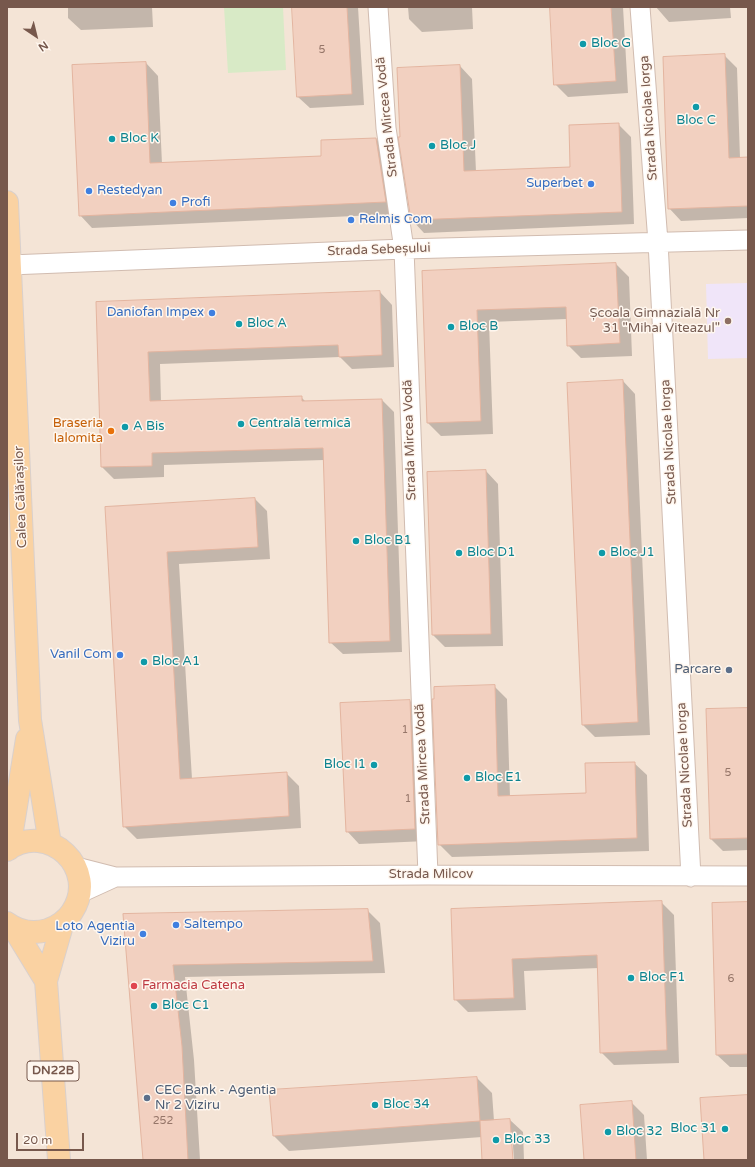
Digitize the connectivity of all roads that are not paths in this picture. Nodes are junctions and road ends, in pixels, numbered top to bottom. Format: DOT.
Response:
graph roads {
  1 [pos="378,7"];
  2 [pos="640,7"];
  3 [pos="7,202"];
  4 [pos="748,240"];
  5 [pos="658,242"];
  6 [pos="404,249"];
  7 [pos="10,265"];
  8 [pos="30,720"];
  9 [pos="50,844"];
  10 [pos="8,849"];
  11 [pos="76,867"];
  12 [pos="428,875"];
  13 [pos="691,876"];
  14 [pos="748,876"];
  15 [pos="115,877"];
  16 [pos="80,893"];
  17 [pos="62,922"];
  18 [pos="10,925"];
  19 [pos="46,981"];
  20 [pos="59,1160"];
  1 -- 6 [label="street, Strada Mircea Vodă"];
  2 -- 5 [label="street, Strada Nicolae Iorga"];
  3 -- 7 [label="main road, Calea Călărașilor / DN22B"];
  4 -- 5 [label="street, Strada Sebeșului"];
  5 -- 6 [label="street, Strada Sebeșului"];
  5 -- 13 [label="street, Strada Nicolae Iorga"];
  6 -- 7 [label="street, Strada Sebeșului"];
  6 -- 12 [label="street, Strada Mircea Vodă"];
  7 -- 8 [label="main road, Calea Călărașilor / DN22B"];
  8 -- 9 [label="main road, Calea Călărașilor / DN22B"];
  8 -- 10 [label="main road, Calea Călărașilor / DN22B"];
  9 -- 10 [label="main road, DN22B"];
  9 -- 11 [label="main road, DN22B"];
  11 -- 15 [label="street, Strada Milcov"];
  11 -- 16 [label="main road, DN22B"];
  12 -- 13 [label="street, Strada Milcov"];
  12 -- 15 [label="street, Strada Milcov"];
  13 -- 14 [label="street, Strada Milcov"];
  15 -- 16 [label="street, Strada Milcov"];
  16 -- 17 [label="main road, DN22B"];
  17 -- 18 [label="main road, DN22B"];
  17 -- 19 [label="main road, DN22B"];
  18 -- 19 [label="main road, DN22B"];
  19 -- 20 [label="main road, DN22B"];
}
